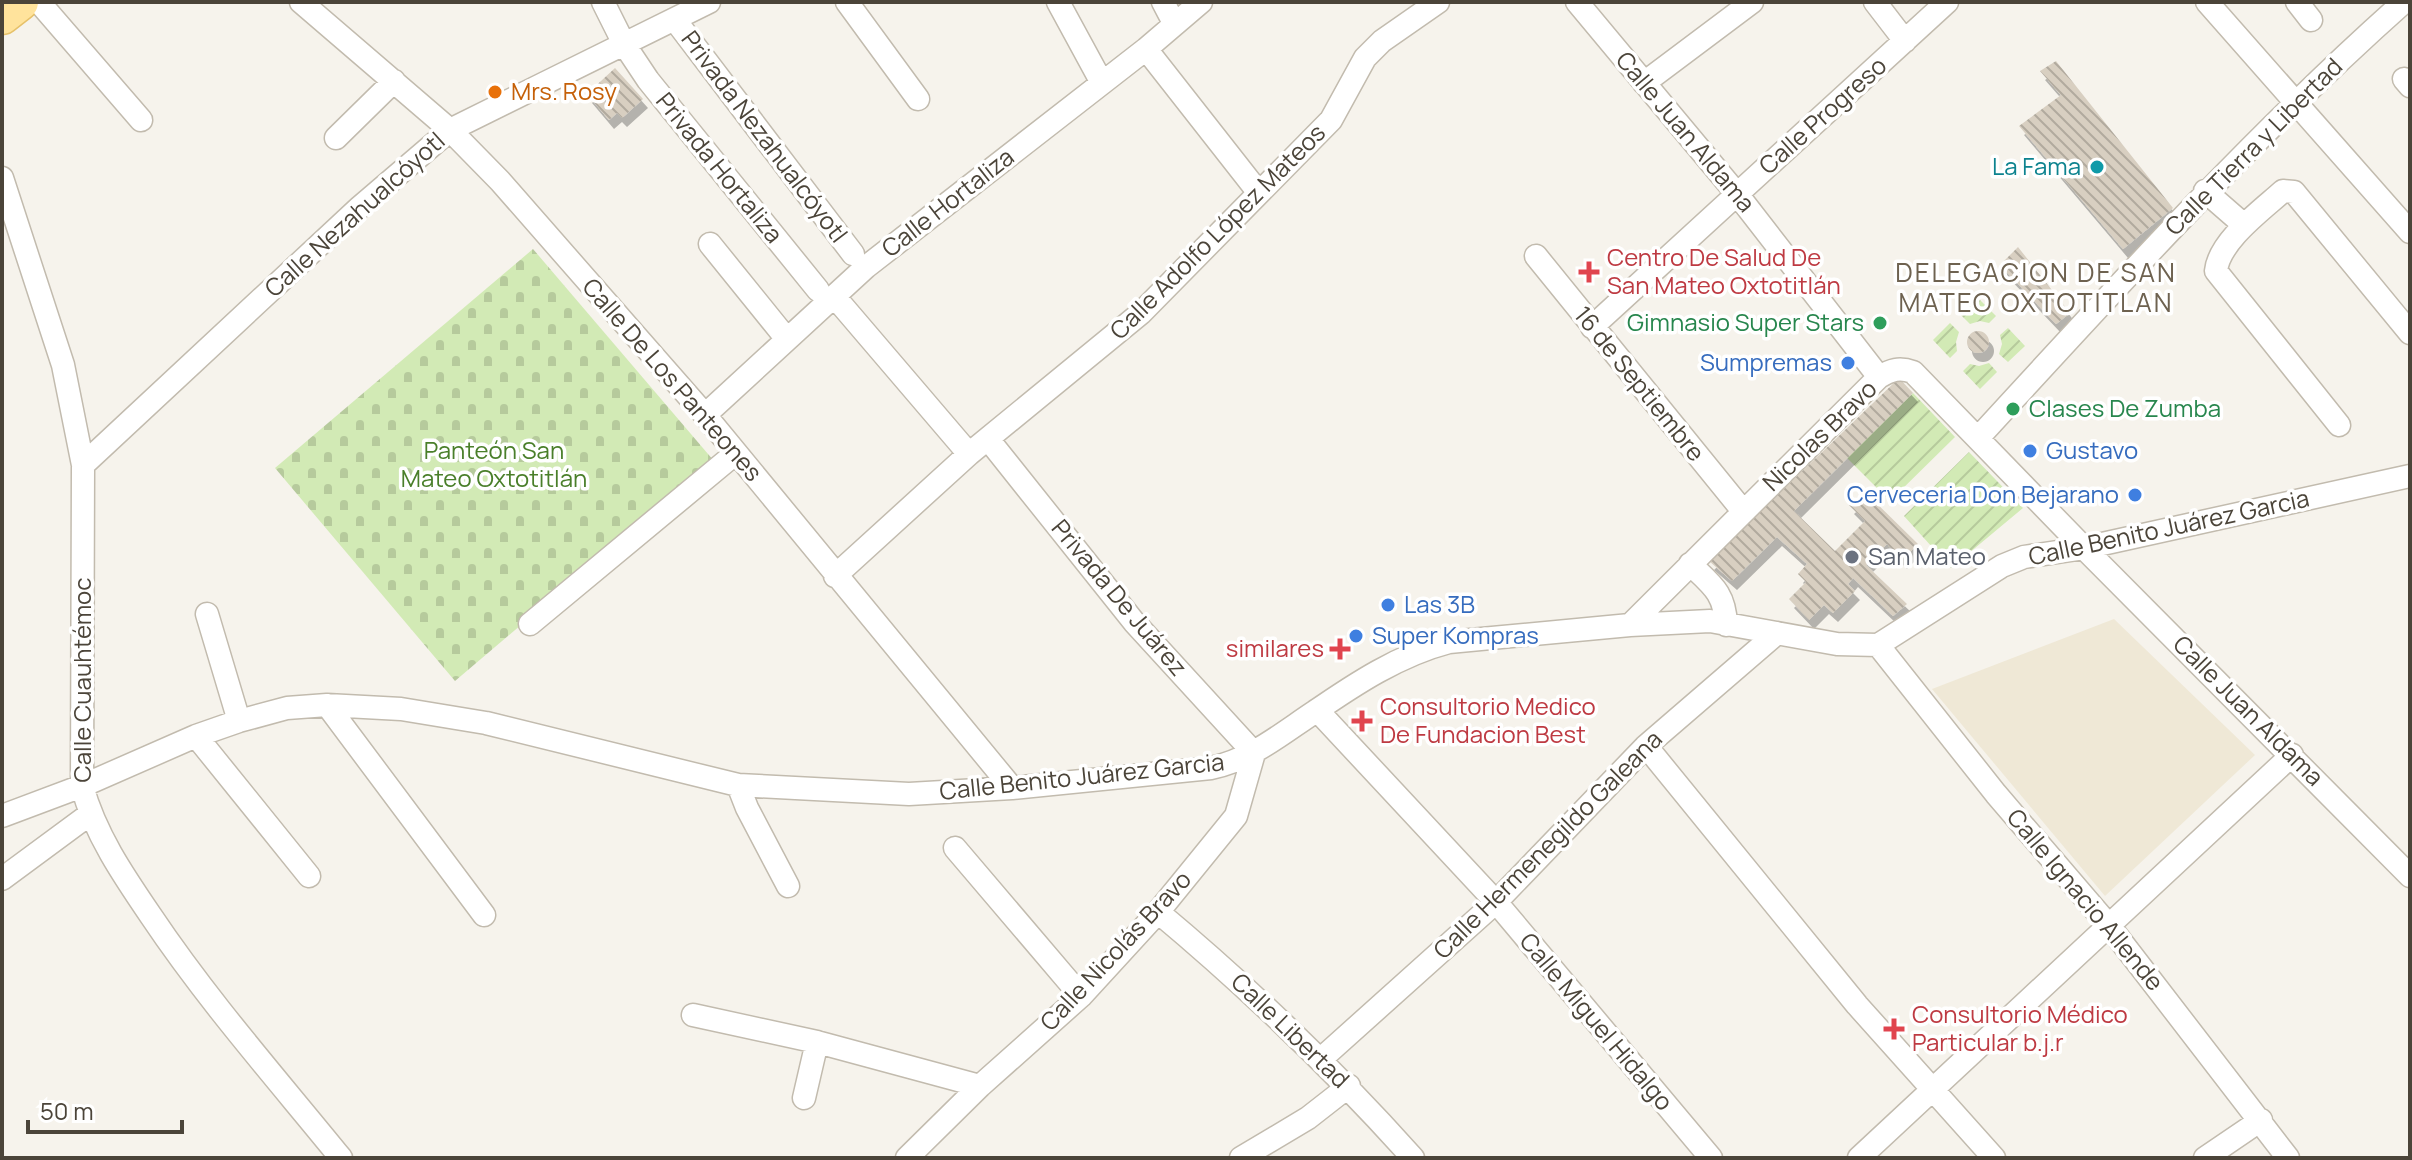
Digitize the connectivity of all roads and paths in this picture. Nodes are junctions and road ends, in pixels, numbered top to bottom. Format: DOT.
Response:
graph roads {
  1 [pos="20,2"];
  2 [pos="39,2"];
  3 [pos="301,2"];
  4 [pos="603,2"];
  5 [pos="709,2"];
  6 [pos="847,2"];
  7 [pos="1058,2"];
  8 [pos="1163,2"];
  9 [pos="1201,2"];
  10 [pos="1438,2"];
  11 [pos="1577,2"];
  12 [pos="1752,2"];
  13 [pos="1875,2"];
  14 [pos="1947,2"];
  15 [pos="2207,2"];
  16 [pos="2297,2"];
  17 [pos="2404,2"];
  18 [pos="2,16"];
  19 [pos="675,20"];
  20 [pos="2311,20"];
  21 [pos="1174,23"];
  22 [pos="1905,41"];
  23 [pos="624,44"];
  24 [pos="1146,49"];
  25 [pos="394,81"];
  26 [pos="1102,83"];
  27 [pos="1644,83"];
  28 [pos="918,99"];
  29 [pos="2295,101"];
  30 [pos="141,120"];
  31 [pos="450,130"];
  32 [pos="336,138"];
  33 [pos="2,178"];
  34 [pos="2205,191"];
  35 [pos="1259,193"];
  36 [pos="1737,194"];
  37 [pos="2244,225"];
  38 [pos="2410,232"];
  39 [pos="710,244"];
  40 [pos="853,254"];
  41 [pos="1536,256"];
  42 [pos="826,293"];
  43 [pos="1592,327"];
  44 [pos="2410,333"];
  45 [pos="786,338"];
  46 [pos="1879,377"];
  47 [pos="705,415"];
  48 [pos="2339,425"];
  49 [pos="1979,437"];
  50 [pos="988,439"];
  51 [pos="736,453"];
  52 [pos="969,454"];
  53 [pos="83,465"];
  54 [pos="2410,476"];
  55 [pos="1743,511"];
  56 [pos="2084,548"];
  57 [pos="1690,564"];
  58 [pos="835,576"];
  59 [pos="207,614"];
  60 [pos="530,624"];
  61 [pos="1630,625"];
  62 [pos="1726,625"];
  63 [pos="1777,633"];
  64 [pos="1878,645"];
  65 [pos="327,705"];
  66 [pos="1317,710"];
  67 [pos="239,721"];
  68 [pos="196,736"];
  69 [pos="1646,746"];
  70 [pos="1254,753"];
  71 [pos="2292,755"];
  72 [pos="738,785"];
  73 [pos="82,786"];
  74 [pos="1012,788"];
  75 [pos="90,814"];
  76 [pos="2,816"];
  77 [pos="955,848"];
  78 [pos="309,876"];
  79 [pos="2410,876"];
  80 [pos="2,879"];
  81 [pos="788,886"];
  82 [pos="1496,902"];
  83 [pos="1158,912"];
  84 [pos="484,915"];
  85 [pos="2110,927"];
  86 [pos="1081,996"];
  87 [pos="693,1015"];
  88 [pos="817,1042"];
  89 [pos="1321,1059"];
  90 [pos="980,1086"];
  91 [pos="1349,1086"];
  92 [pos="1933,1089"];
  93 [pos="804,1098"];
  94 [pos="2261,1120"];
  95 [pos="341,1158"];
  96 [pos="907,1158"];
  97 [pos="1241,1158"];
  98 [pos="1413,1158"];
  99 [pos="1711,1158"];
  100 [pos="1859,1158"];
  101 [pos="1994,1158"];
  102 [pos="2205,1158"];
  103 [pos="2288,1158"];
  1 -- 18 [label="main road"];
  2 -- 30 [label="street"];
  3 -- 25 [label="street, Calle De Los Panteones"];
  4 -- 23 [label="street, Privada Hortaliza"];
  5 -- 19 [label="street, Calle Nezahualcóyotl"];
  6 -- 28 [label="street"];
  7 -- 26 [label="street"];
  8 -- 21 [label="street"];
  9 -- 21 [label="street, Calle Hortaliza"];
  10 -- 35 [label="street, Calle Adolfo López Mateos"];
  11 -- 27 [label="street, Calle Juan Aldama"];
  12 -- 27 [label="street"];
  13 -- 22 [label="street"];
  14 -- 22 [label="street, Calle Progreso"];
  15 -- 29 [label="street"];
  16 -- 20 [label="street"];
  17 -- 29 [label="street, Calle Tierra y Libertad"];
  19 -- 23 [label="street, Calle Nezahualcóyotl"];
  19 -- 40 [label="street, Privada Nezahualcóyotl"];
  21 -- 24 [label="street, Calle Hortaliza"];
  22 -- 36 [label="street, Calle Progreso"];
  23 -- 31 [label="street, Calle Nezahualcóyotl"];
  23 -- 42 [label="street, Privada Hortaliza"];
  24 -- 26 [label="street, Calle Hortaliza"];
  24 -- 35 [label="street"];
  25 -- 31 [label="street, Calle De Los Panteones"];
  25 -- 32 [label="street"];
  26 -- 42 [label="street, Calle Hortaliza"];
  27 -- 36 [label="street, Calle Juan Aldama"];
  29 -- 34 [label="street, Calle Tierra y Libertad"];
  29 -- 38 [label="street"];
  31 -- 47 [label="street, Calle De Los Panteones"];
  31 -- 53 [label="street, Calle Nezahualcóyotl"];
  33 -- 53 [label="street, Calle Cuauhtémoc"];
  34 -- 37 [label="street"];
  34 -- 49 [label="street, Calle Tierra y Libertad"];
  35 -- 50 [label="street, Calle Adolfo López Mateos"];
  36 -- 43 [label="street, Calle Progreso"];
  36 -- 46 [label="street, Calle Juan Aldama"];
  37 -- 44 [label="street"];
  37 -- 48 [label="street"];
  39 -- 45 [label="street"];
  41 -- 43 [label="street, 16 de Septiembre"];
  42 -- 45 [label="street, Calle Hortaliza"];
  42 -- 52 [label="street, Privada Hortaliza"];
  43 -- 55 [label="street, 16 de Septiembre"];
  45 -- 47 [label="street, Calle Hortaliza"];
  46 -- 49 [label="street, Nicolas Bravo"];
  46 -- 55 [label="street, Nicolas Bravo"];
  47 -- 51 [label="street, Calle De Los Panteones"];
  49 -- 56 [label="street, Nicolas Bravo"];
  50 -- 52 [label="street, Calle Adolfo López Mateos"];
  50 -- 70 [label="street, Privada De Juárez"];
  51 -- 58 [label="street, Calle De Los Panteones"];
  51 -- 60 [label="street"];
  52 -- 58 [label="street, Calle Adolfo López Mateos"];
  53 -- 73 [label="street, Calle Cuauhtémoc"];
  54 -- 56 [label="street, Calle Benito Juárez Garcia"];
  55 -- 57 [label="street, Nicolas Bravo"];
  56 -- 64 [label="street, Calle Benito Juárez Garcia"];
  56 -- 71 [label="street, Calle Juan Aldama"];
  57 -- 61 [label="street, Nicolas Bravo"];
  57 -- 62 [label="street"];
  58 -- 74 [label="street, Calle De Los Panteones"];
  59 -- 67 [label="street"];
  61 -- 62 [label="street, Calle Benito Juárez Garcia"];
  61 -- 66 [label="street, Calle Benito Juárez Garcia"];
  62 -- 63 [label="street, Calle Benito Juárez Garcia"];
  63 -- 64 [label="street, Calle Benito Juárez Garcia"];
  63 -- 69 [label="street, Calle Hermenegildo Galeana"];
  64 -- 85 [label="street, Calle Ignacio Allende"];
  65 -- 67 [label="street, Calle Benito Juárez Garcia"];
  65 -- 72 [label="street, Calle Benito Juárez Garcia"];
  65 -- 84 [label="street"];
  66 -- 70 [label="street, Calle Benito Juárez Garcia"];
  66 -- 82 [label="street, Calle Miguel Hidalgo"];
  67 -- 68 [label="street, Calle Benito Juárez Garcia"];
  68 -- 73 [label="street, Calle Benito Juárez Garcia"];
  68 -- 78 [label="street"];
  69 -- 82 [label="street, Calle Hermenegildo Galeana"];
  69 -- 92 [label="street"];
  70 -- 74 [label="street, Calle Benito Juárez Garcia"];
  70 -- 83 [label="street, Calle Nicolás Bravo"];
  71 -- 79 [label="street, Calle Juan Aldama"];
  71 -- 85 [label="street"];
  72 -- 74 [label="street, Calle Benito Juárez Garcia"];
  72 -- 81 [label="street"];
  73 -- 75 [label="street, Calle Cuauhtémoc"];
  73 -- 76 [label="street, Calle Benito Juárez Garcia"];
  75 -- 80 [label="street"];
  75 -- 95 [label="street, Calle Cuauhtémoc"];
  77 -- 86 [label="street"];
  82 -- 89 [label="street, Calle Hermenegildo Galeana"];
  82 -- 99 [label="street, Calle Miguel Hidalgo"];
  83 -- 86 [label="street, Calle Nicolás Bravo"];
  83 -- 89 [label="street, Calle Libertad"];
  85 -- 92 [label="street"];
  85 -- 94 [label="street, Calle Ignacio Allende"];
  86 -- 90 [label="street, Calle Nicolás Bravo"];
  87 -- 88 [label="street"];
  88 -- 90 [label="street"];
  88 -- 93 [label="street"];
  89 -- 91 [label="street, Calle Libertad"];
  90 -- 96 [label="street, Calle Nicolás Bravo"];
  91 -- 97 [label="street"];
  91 -- 98 [label="street, Calle Libertad"];
  92 -- 100 [label="street"];
  92 -- 101 [label="street"];
  94 -- 102 [label="street"];
  94 -- 103 [label="street, Calle Ignacio Allende"];
}
